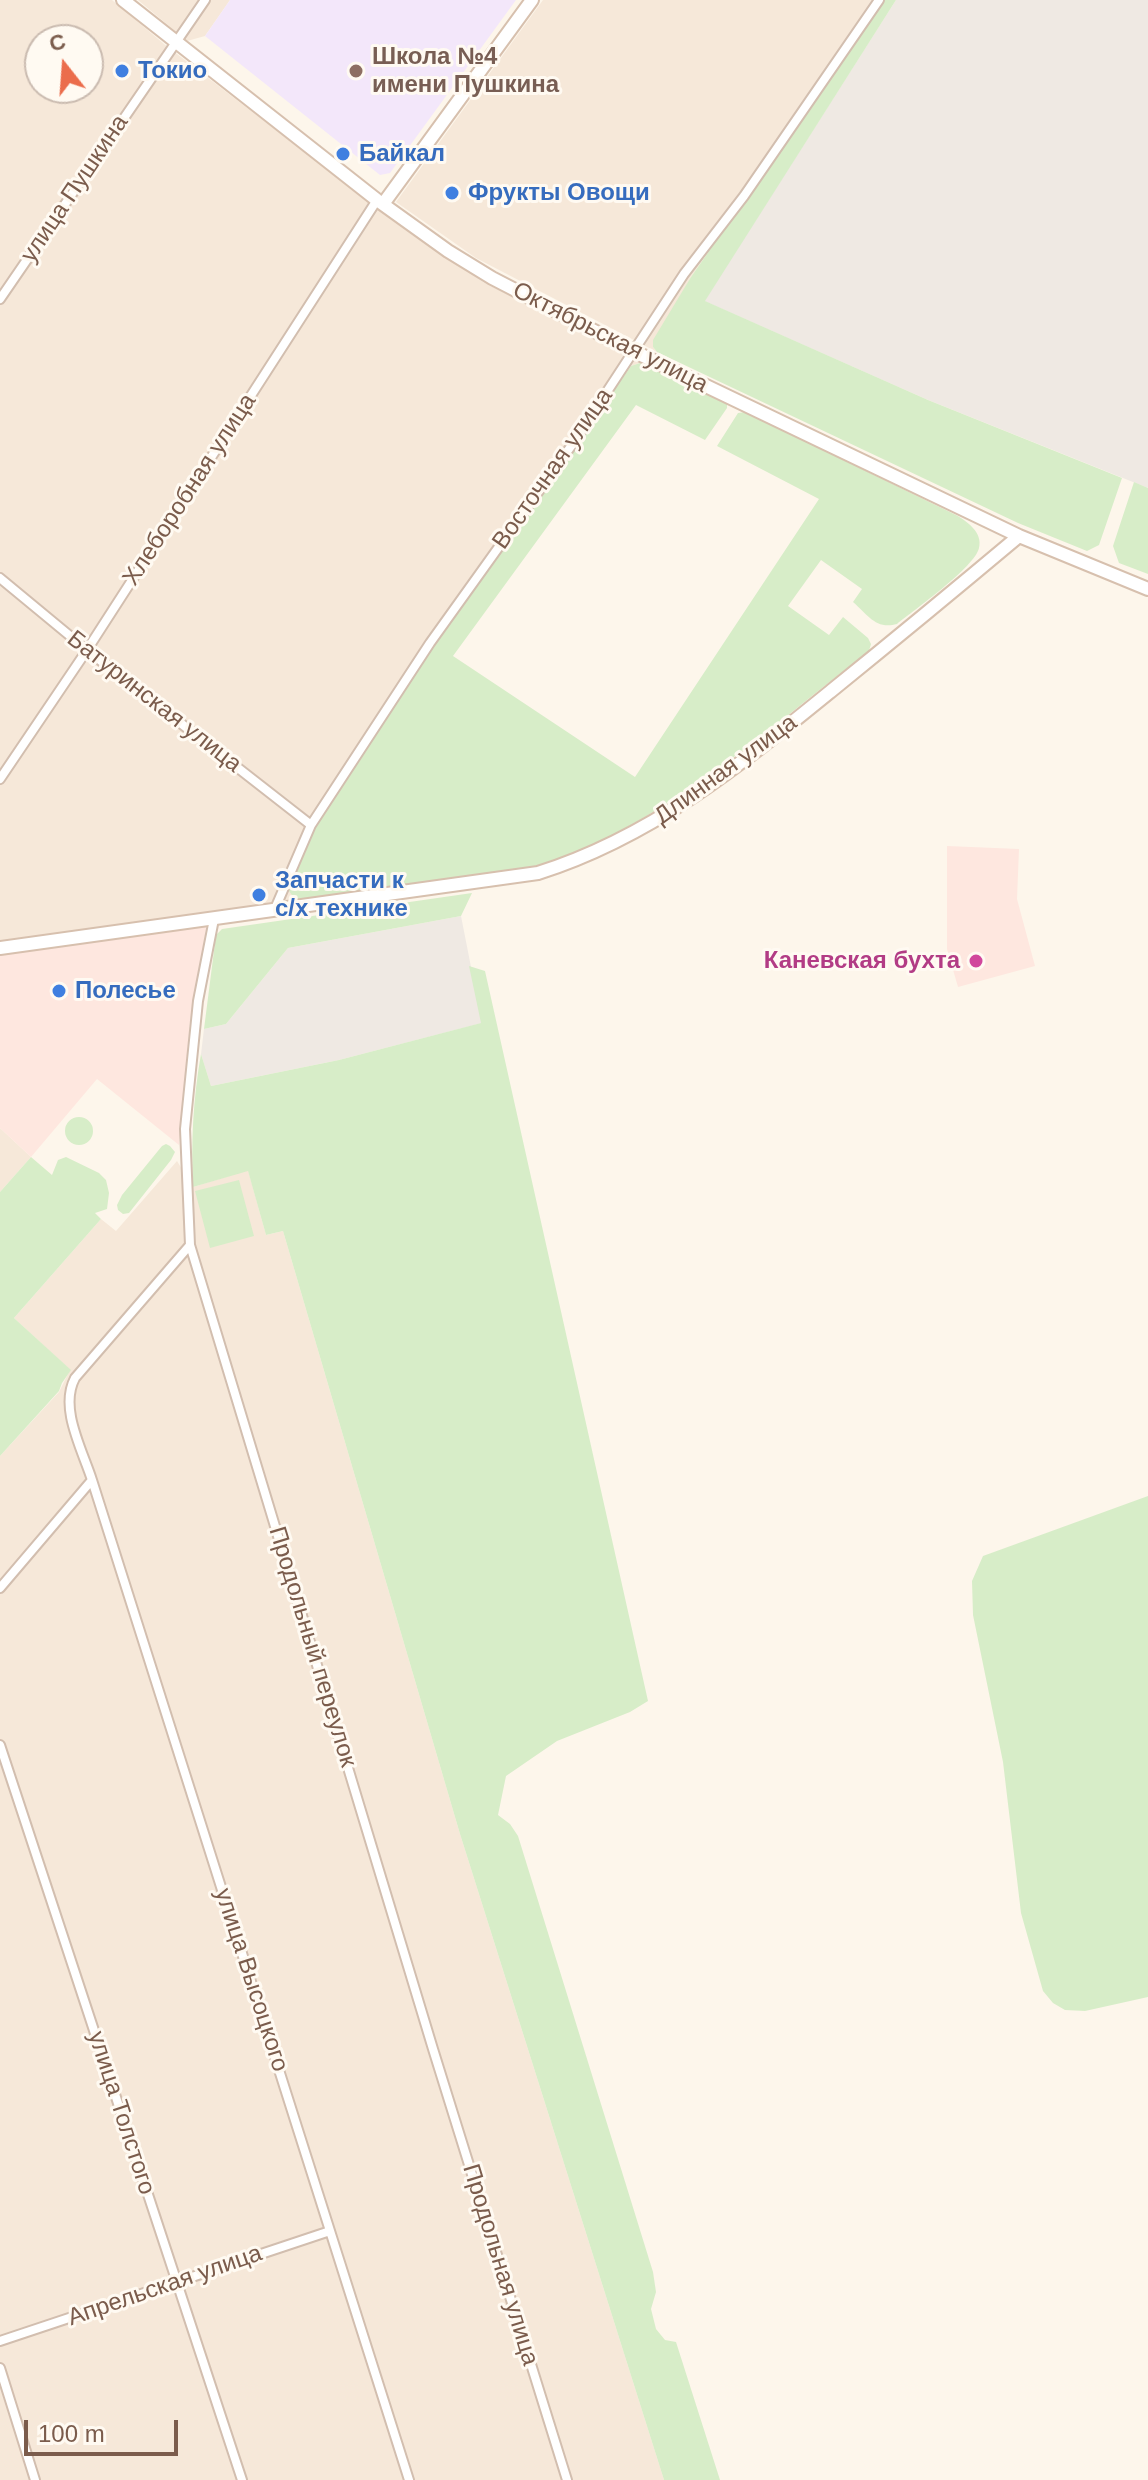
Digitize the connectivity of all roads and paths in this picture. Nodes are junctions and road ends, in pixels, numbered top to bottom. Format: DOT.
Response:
graph roads {
  1 [pos="123,0"];
  2 [pos="205,0"];
  3 [pos="532,0"];
  4 [pos="879,0"];
  5 [pos="175,43"];
  6 [pos="380,202"];
  7 [pos="0,299"];
  8 [pos="633,351"];
  9 [pos="1019,536"];
  10 [pos="0,578"];
  11 [pos="1148,589"];
  12 [pos="87,650"];
  13 [pos="0,779"];
  14 [pos="311,825"];
  15 [pos="274,911"];
  16 [pos="214,919"];
  17 [pos="0,948"];
  18 [pos="190,1245"];
  19 [pos="92,1480"];
  20 [pos="0,1588"];
  21 [pos="0,1745"];
  22 [pos="433,2049"];
  23 [pos="330,2231"];
  24 [pos="176,2281"];
  25 [pos="0,2341"];
  26 [pos="0,2368"];
  27 [pos="35,2480"];
  28 [pos="242,2480"];
  29 [pos="409,2480"];
  30 [pos="567,2480"];
  1 -- 5 [label="street, Октябрьская улица"];
  2 -- 5 [label="street, улица Пушкина"];
  3 -- 6 [label="street, Хлеборобная улица"];
  4 -- 8 [label="street, Восточная улица"];
  5 -- 6 [label="street, Октябрьская улица"];
  5 -- 7 [label="street, улица Пушкина"];
  6 -- 8 [label="street, Октябрьская улица"];
  6 -- 12 [label="street, Хлеборобная улица"];
  8 -- 9 [label="street, Октябрьская улица"];
  8 -- 14 [label="street, Восточная улица"];
  9 -- 11 [label="street, Октябрьская улица"];
  9 -- 15 [label="street, Длинная улица"];
  10 -- 12 [label="street, Батуринская улица"];
  12 -- 13 [label="street, Хлеборобная улица"];
  12 -- 14 [label="street, Батуринская улица"];
  14 -- 15 [label="street, Восточная улица"];
  15 -- 16 [label="street, Длинная улица"];
  16 -- 17 [label="street, Длинная улица"];
  16 -- 18 [label="street, Продольный переулок"];
  18 -- 19 [label="street, улица Высоцкого"];
  18 -- 22 [label="street, Продольный переулок"];
  19 -- 20 [label="street"];
  19 -- 23 [label="street, улица Высоцкого"];
  21 -- 24 [label="street, улица Толстого"];
  22 -- 30 [label="street, Продольная улица"];
  23 -- 24 [label="street, Апрельская улица"];
  23 -- 29 [label="street, улица Высоцкого"];
  24 -- 25 [label="street, Апрельская улица"];
  24 -- 28 [label="street, улица Толстого"];
  26 -- 27 [label="street"];
}
